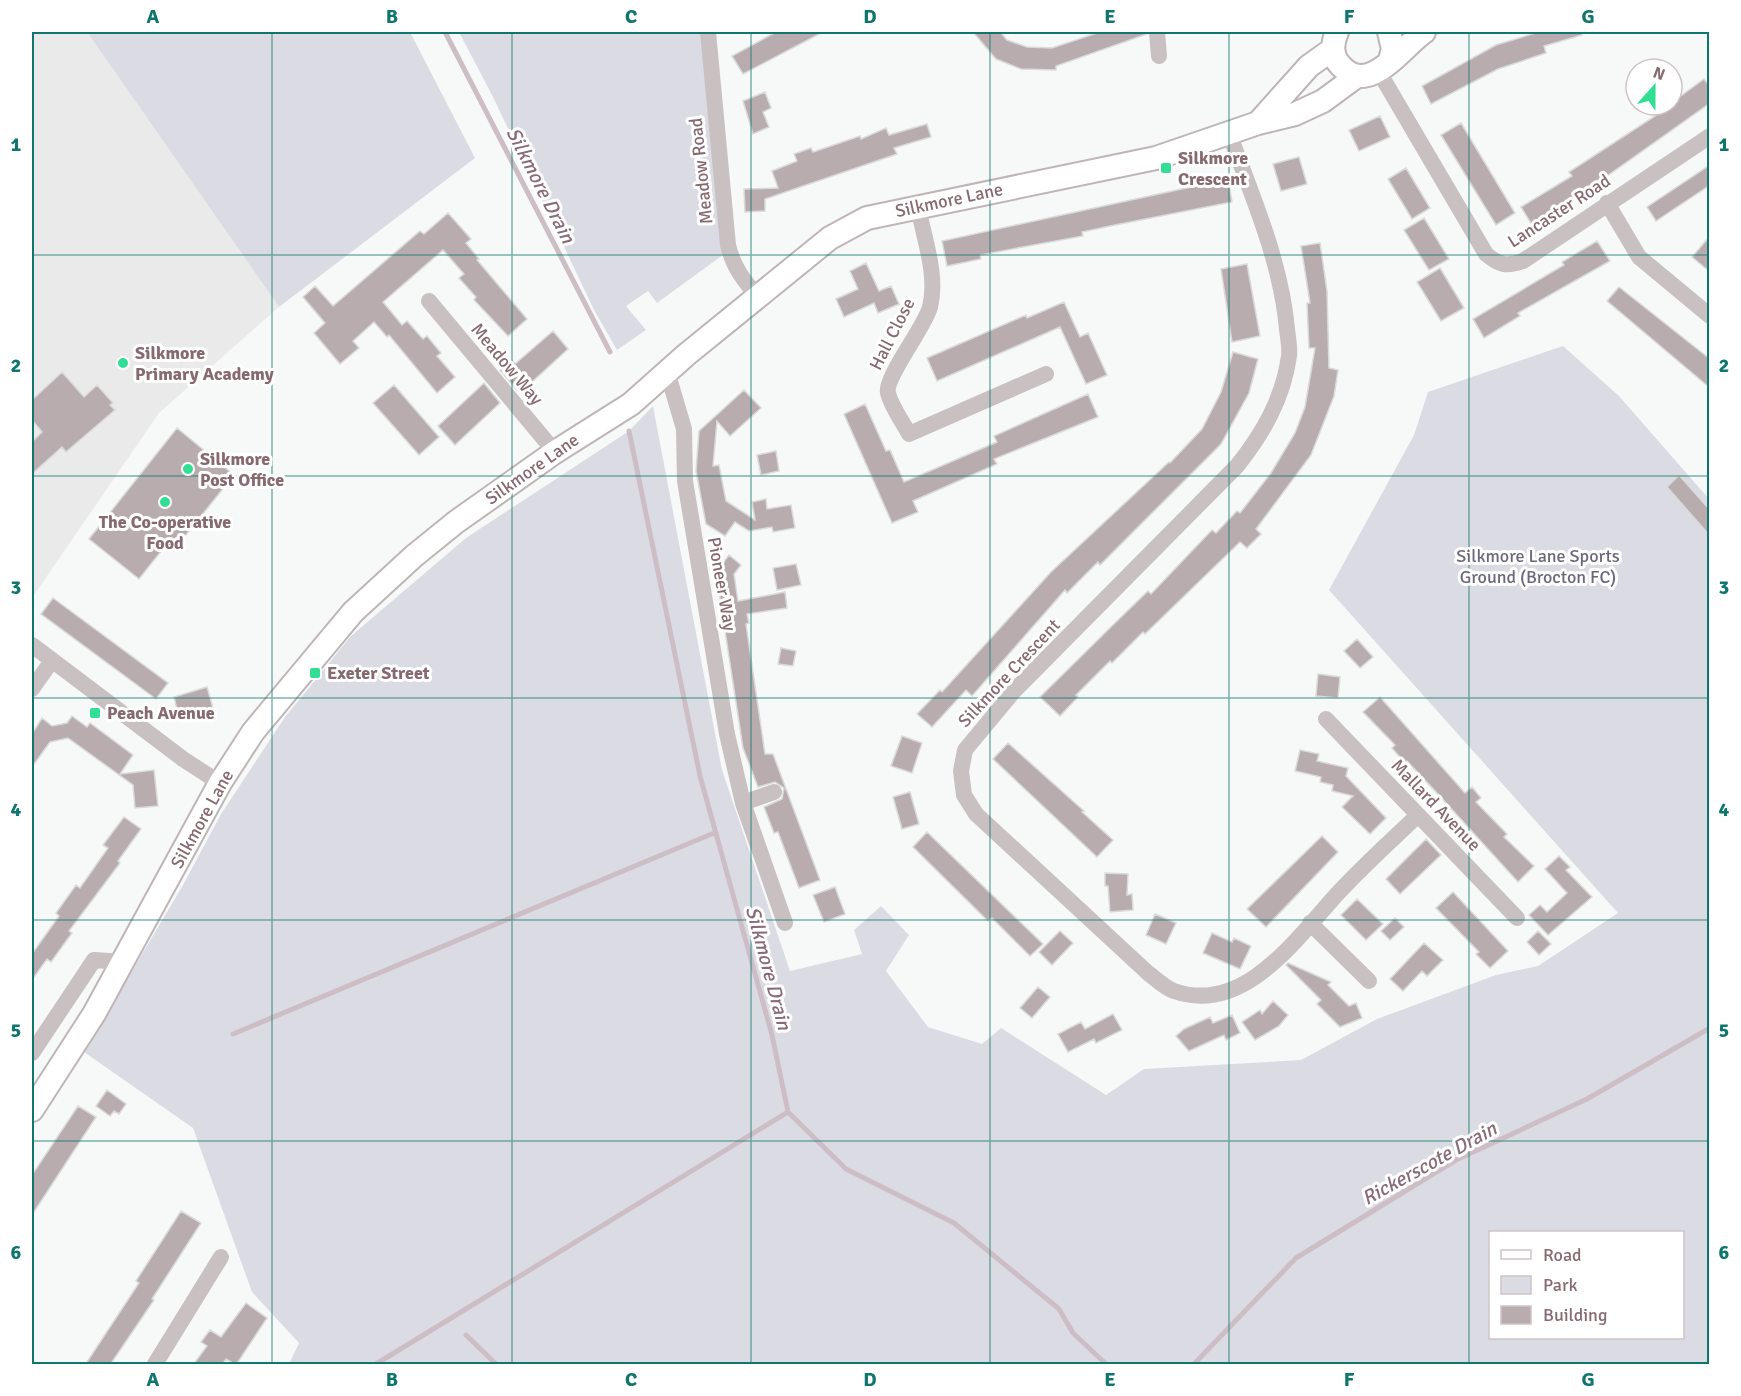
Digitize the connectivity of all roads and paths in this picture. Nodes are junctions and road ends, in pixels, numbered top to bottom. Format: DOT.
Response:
graph roads {
  1 [pos="710,32"];
  2 [pos="1157,32"];
  3 [pos="1389,32"];
  4 [pos="1424,32"];
  5 [pos="1334,38"];
  6 [pos="1160,56"];
  7 [pos="1375,69"];
  8 [pos="1258,123"];
  9 [pos="1229,133"];
  10 [pos="1710,136"];
  11 [pos="1606,203"];
  12 [pos="918,207"];
  13 [pos="759,298"];
  14 [pos="429,301"];
  15 [pos="1710,316"];
  16 [pos="667,371"];
  17 [pos="1046,374"];
  18 [pos="555,452"];
  19 [pos="32,645"];
  20 [pos="51,662"];
  21 [pos="32,689"];
  22 [pos="1326,719"];
  23 [pos="220,783"];
  24 [pos="774,792"];
  25 [pos="743,803"];
  26 [pos="1418,815"];
  27 [pos="1517,918"];
  28 [pos="785,923"];
  29 [pos="1310,923"];
  30 [pos="124,962"];
  31 [pos="1369,981"];
  32 [pos="32,1053"];
  33 [pos="32,1110"];
  34 [pos="221,1257"];
  35 [pos="155,1365"];
  1 -- 13 [label="street, Meadow Road"];
  2 -- 6 [label="street"];
  3 -- 7 [label="street"];
  4 -- 7 [label="street, Silkmore Lane"];
  5 -- 7 [label="street, Silkmore Lane"];
  5 -- 8 [label="street, Silkmore Lane"];
  7 -- 8 [label="street, Silkmore Lane"];
  7 -- 11 [label="street, Lancaster Road"];
  8 -- 9 [label="street, Silkmore Lane"];
  9 -- 12 [label="street, Silkmore Lane"];
  9 -- 29 [label="street, Silkmore Crescent"];
  10 -- 11 [label="street, Lancaster Road"];
  11 -- 15 [label="street"];
  12 -- 13 [label="street, Silkmore Lane"];
  12 -- 17 [label="street, Hall Close"];
  13 -- 16 [label="street, Silkmore Lane"];
  14 -- 18 [label="street, Meadow Way"];
  16 -- 18 [label="street, Silkmore Lane"];
  16 -- 25 [label="street, Pioneer Way"];
  18 -- 23 [label="street, Silkmore Lane"];
  19 -- 20 [label="street"];
  20 -- 21 [label="street"];
  20 -- 23 [label="street"];
  22 -- 26 [label="street, Mallard Avenue"];
  23 -- 30 [label="street, Silkmore Lane"];
  24 -- 25 [label="street"];
  25 -- 28 [label="street, Pioneer Way"];
  26 -- 27 [label="street, Mallard Avenue"];
  26 -- 29 [label="street, Silkmore Crescent"];
  29 -- 31 [label="street"];
  30 -- 32 [label="street"];
  30 -- 33 [label="street, Silkmore Lane"];
  34 -- 35 [label="street"];
}
